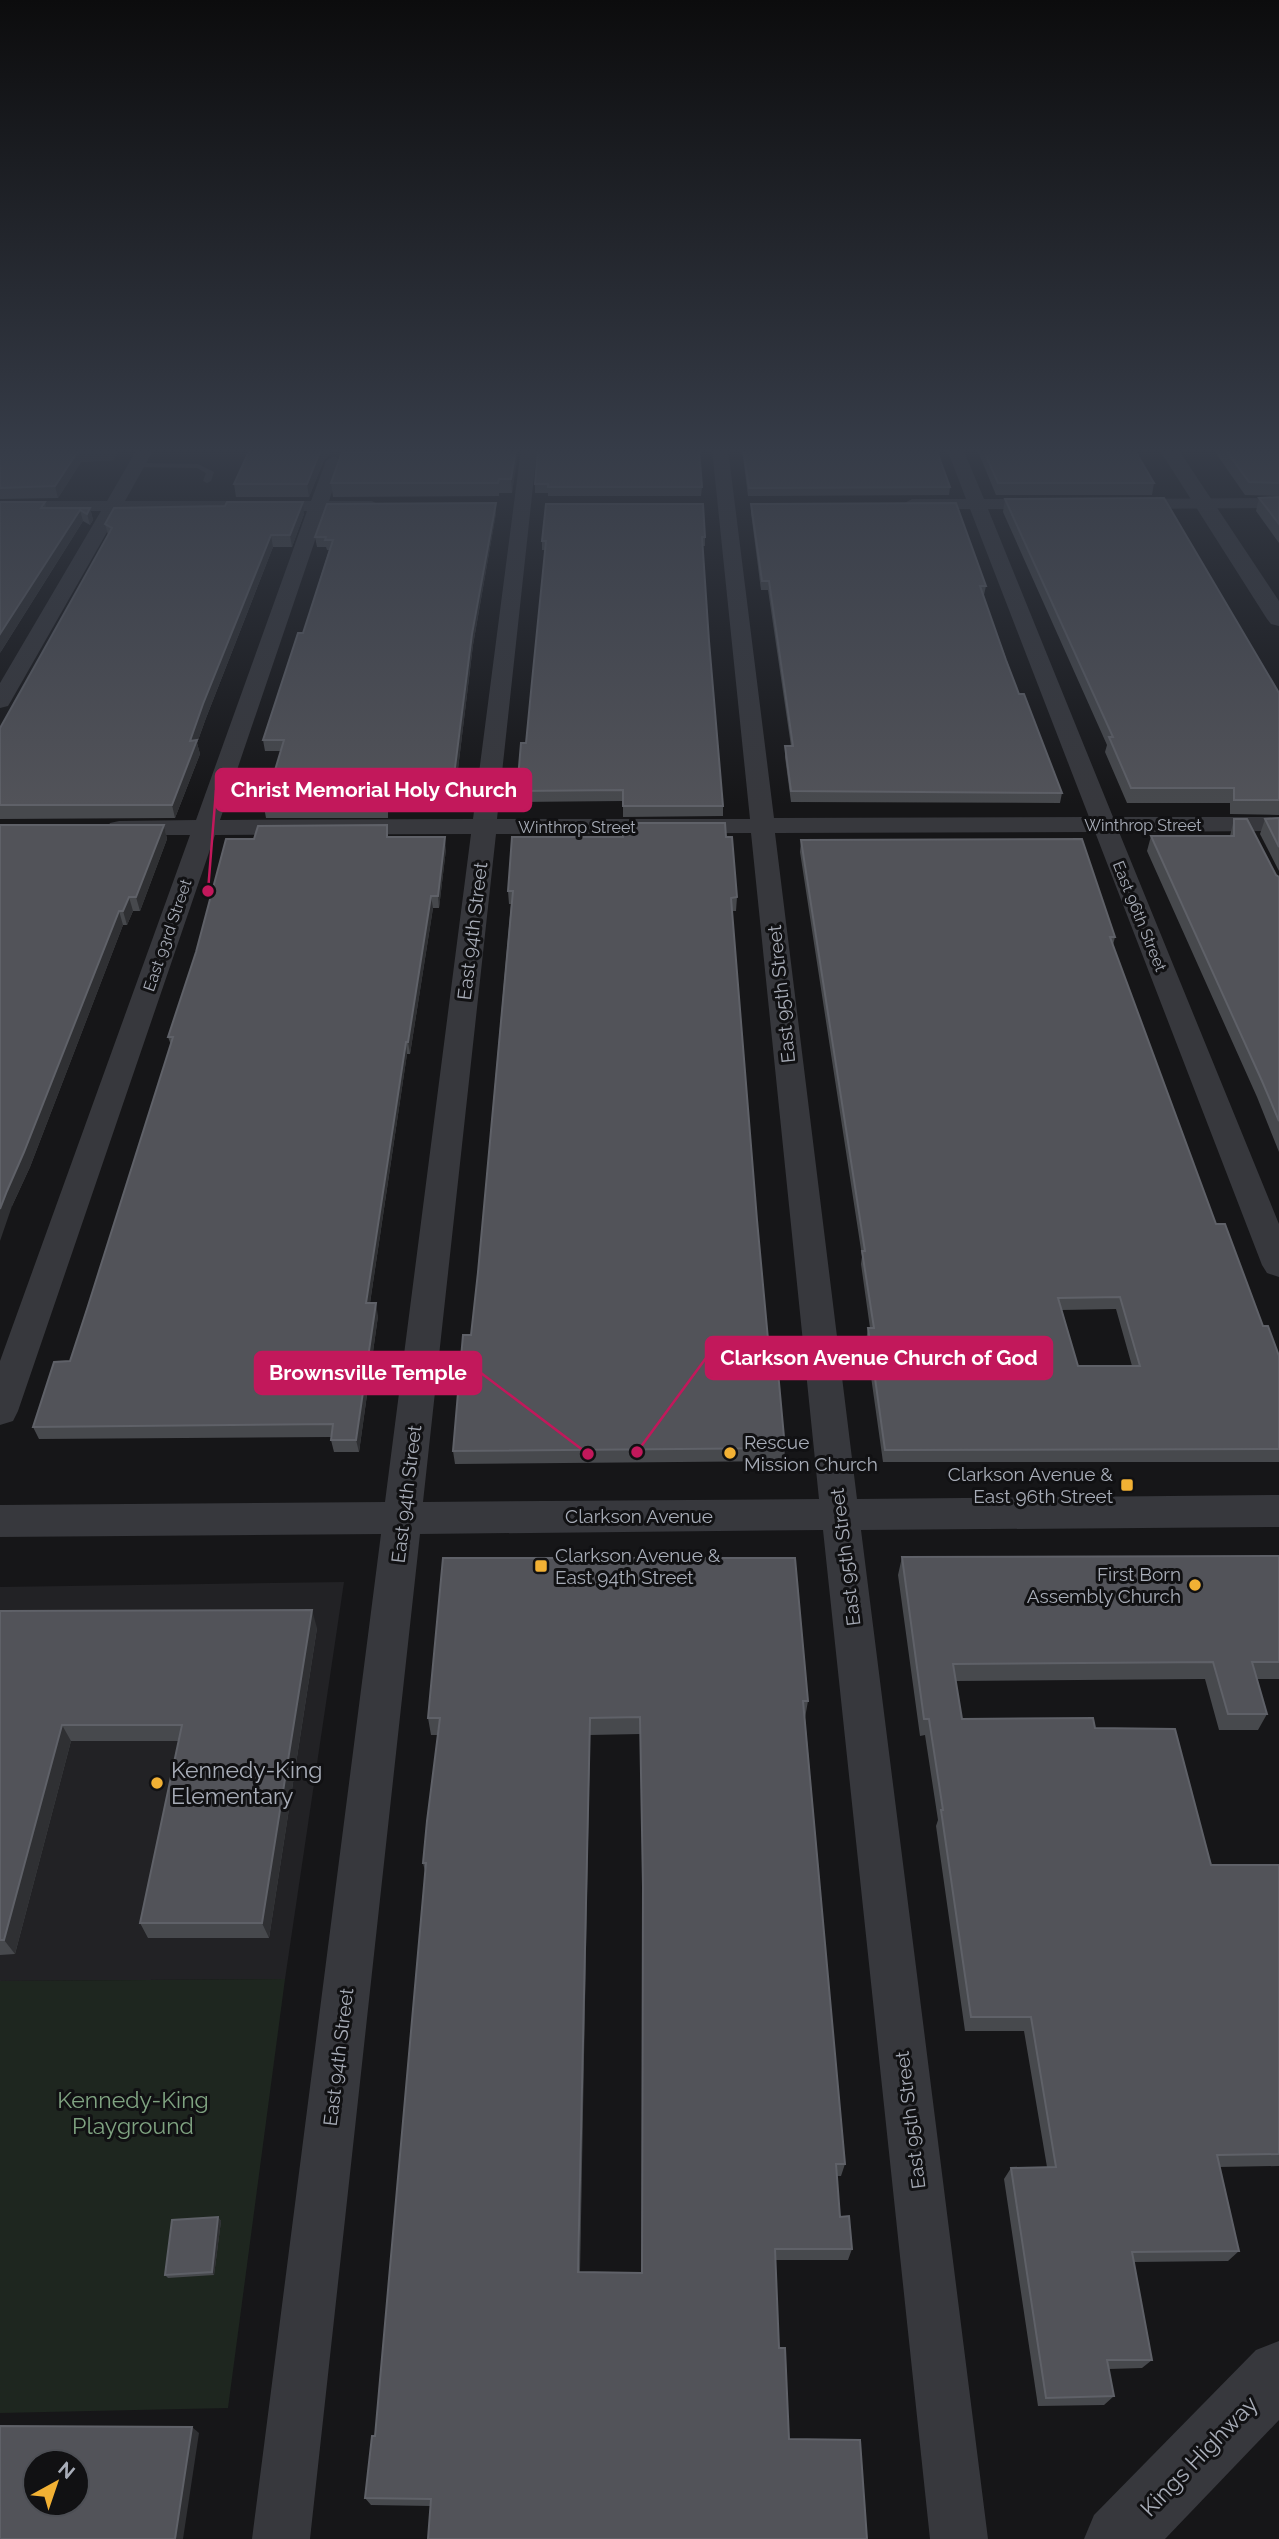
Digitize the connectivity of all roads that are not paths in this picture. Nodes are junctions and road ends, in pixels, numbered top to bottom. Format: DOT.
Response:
graph roads {
  1 [pos="77,567"];
  2 [pos="296,567"];
  3 [pos="515,567"];
  4 [pos="733,567"];
  5 [pos="1001,567"];
  6 [pos="1246,567"];
  7 [pos="1279,618"];
  8 [pos="0,701"];
  9 [pos="1279,824"];
  10 [pos="1104,825"];
  11 [pos="762,826"];
  12 [pos="484,827"];
  13 [pos="204,828"];
  14 [pos="97,829"];
  15 [pos="1279,1265"];
  16 [pos="0,1410"];
  17 [pos="1279,1511"];
  18 [pos="840,1514"];
  19 [pos="402,1518"];
  20 [pos="0,1521"];
  21 [pos="1279,2374"];
  22 [pos="281,2539"];
  23 [pos="959,2539"];
  24 [pos="1118,2539"];
  1 -- 8 [label="street"];
  2 -- 13 [label="street, East 93rd Street"];
  3 -- 12 [label="street, East 94th Street"];
  4 -- 11 [label="street, East 95th Street"];
  5 -- 10 [label="street, East 96th Street"];
  6 -- 7 [label="street"];
  9 -- 10 [label="street, Winthrop Street"];
  10 -- 11 [label="street, Winthrop Street"];
  10 -- 15 [label="street, East 96th Street"];
  11 -- 12 [label="street, Winthrop Street"];
  11 -- 18 [label="street, East 95th Street"];
  12 -- 13 [label="street, Winthrop Street"];
  12 -- 19 [label="street, East 94th Street"];
  13 -- 14 [label="street, Winthrop Street"];
  13 -- 16 [label="street, East 93rd Street"];
  17 -- 18 [label="street, Clarkson Avenue"];
  18 -- 19 [label="street, Clarkson Avenue"];
  18 -- 23 [label="street, East 95th Street"];
  19 -- 20 [label="street, Clarkson Avenue"];
  19 -- 22 [label="street, East 94th Street"];
  21 -- 24 [label="street, Kings Highway"];
}
